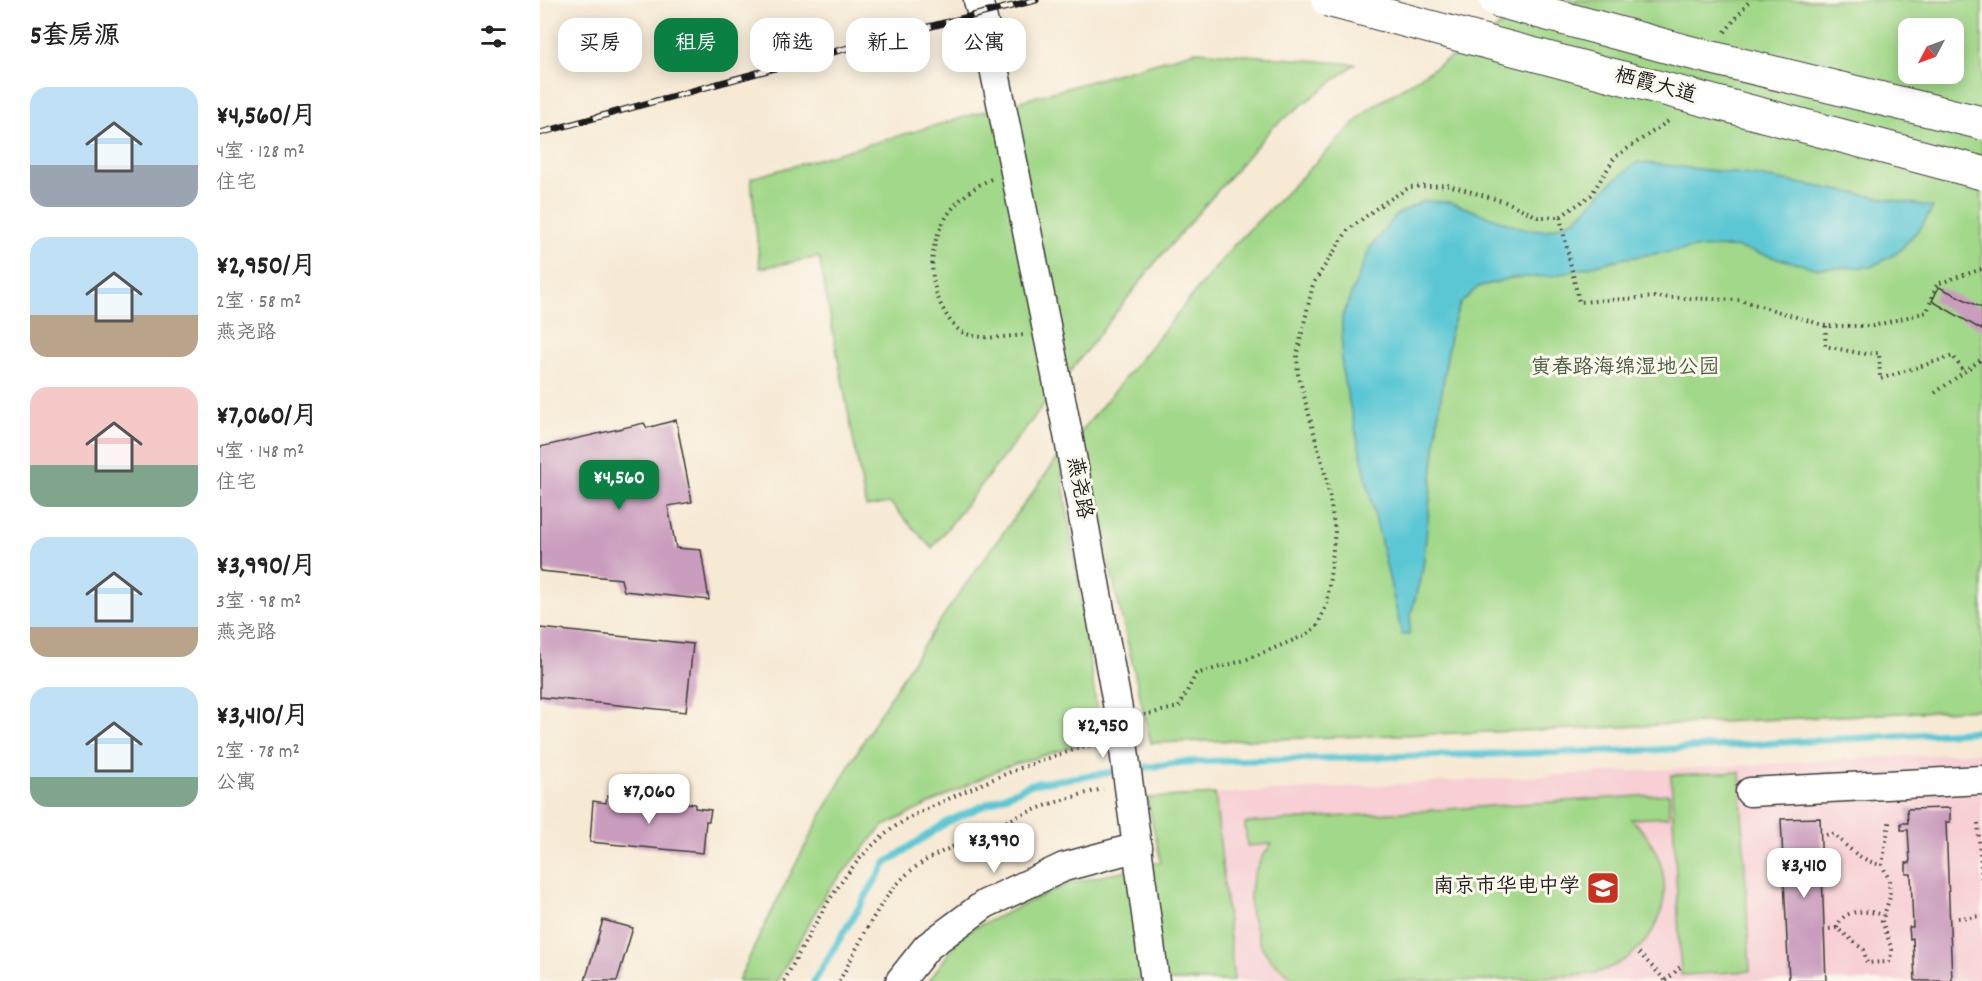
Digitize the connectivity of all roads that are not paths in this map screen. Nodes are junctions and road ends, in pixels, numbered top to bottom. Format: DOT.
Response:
graph roads {
  1 [pos="978,0"];
  2 [pos="1328,0"];
  3 [pos="1496,0"];
  4 [pos="1982,123"];
  5 [pos="1982,173"];
  6 [pos="1982,780"];
  7 [pos="1750,792"];
  8 [pos="1138,847"];
  9 [pos="900,981"];
  10 [pos="1155,981"];
  1 -- 8 [label="street, 燕尧路"];
  2 -- 5 [label="highway, 栖霞大道, bridge"];
  3 -- 4 [label="highway, 栖霞大道, bridge"];
  6 -- 7 [label="street"];
  8 -- 9 [label="street"];
  8 -- 10 [label="street, 燕尧路"];
}
